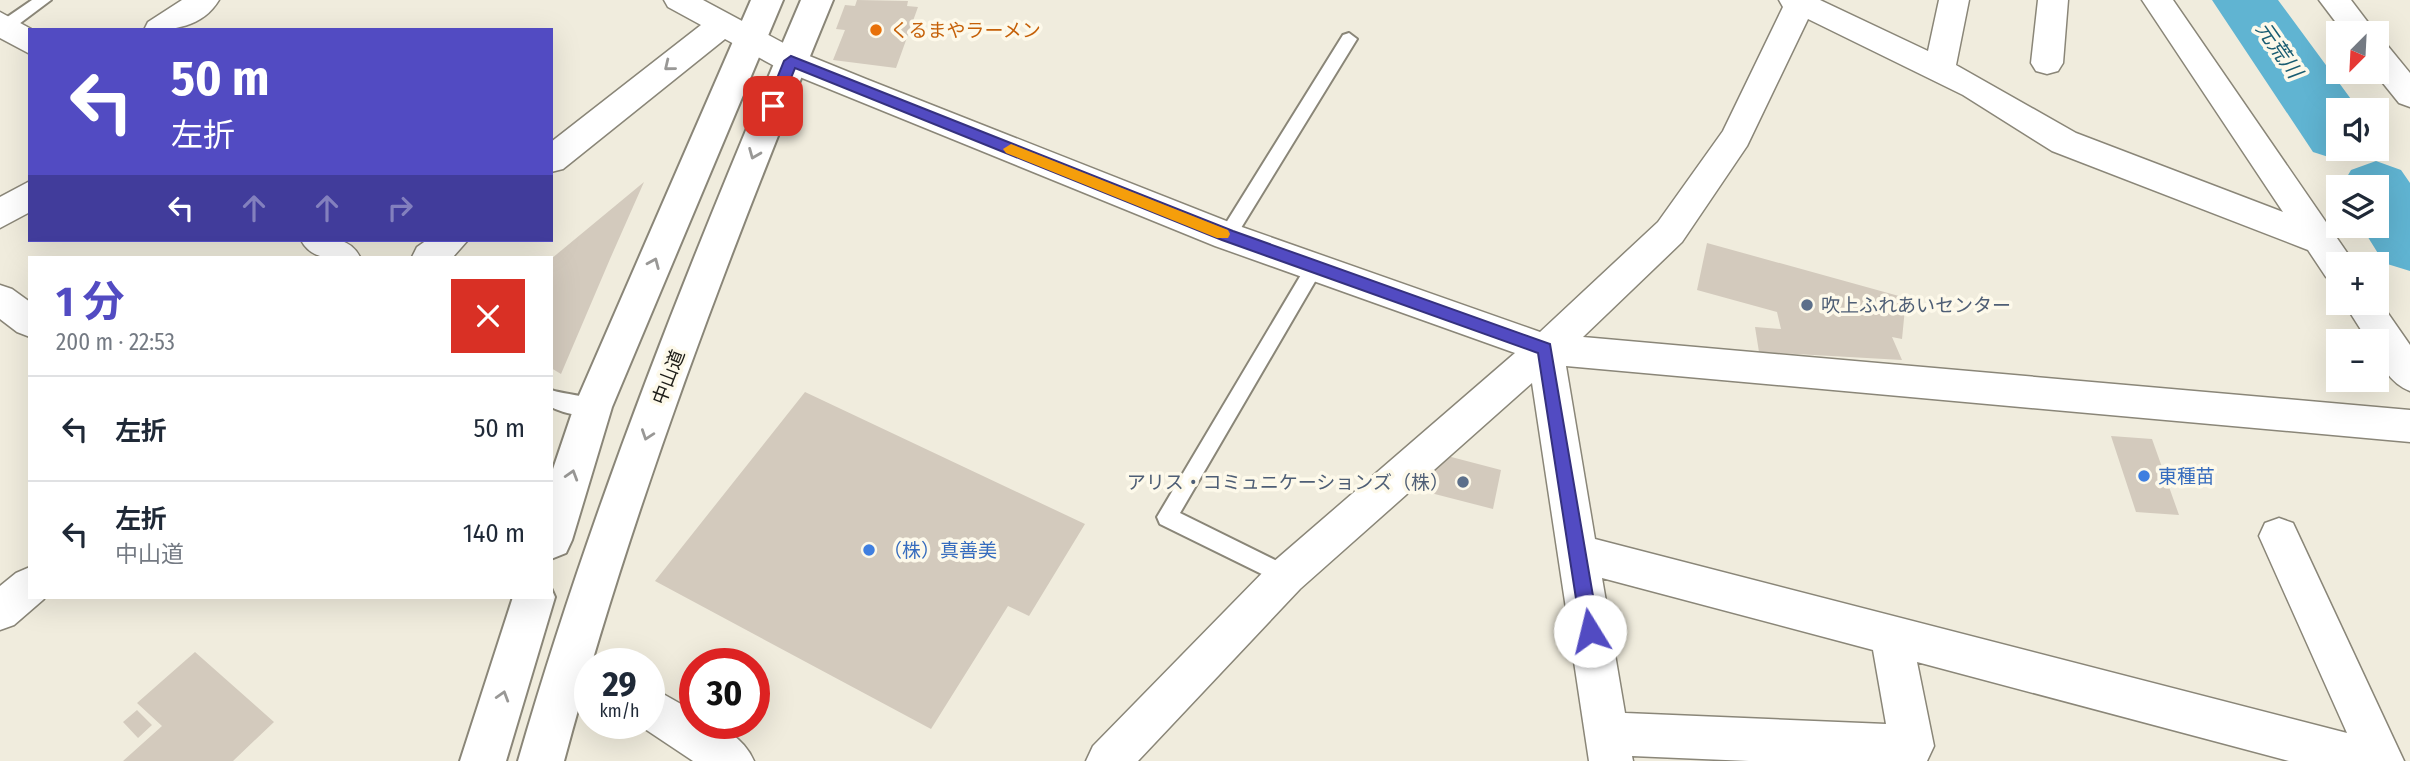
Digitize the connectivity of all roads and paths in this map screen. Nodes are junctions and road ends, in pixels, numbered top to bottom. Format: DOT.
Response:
graph roads {
  1 [pos="43,0"];
  2 [pos="204,0"];
  3 [pos="679,0"];
  4 [pos="767,0"];
  5 [pos="817,0"];
  6 [pos="1954,0"];
  7 [pos="2053,0"];
  8 [pos="2157,0"];
  9 [pos="2334,0"];
  10 [pos="1799,1"];
  11 [pos="2351,21"];
  12 [pos="162,28"];
  13 [pos="9,30"];
  14 [pos="736,31"];
  15 [pos="1349,39"];
  16 [pos="791,61"];
  17 [pos="2047,63"];
  18 [pos="2389,69"];
  19 [pos="1939,70"];
  20 [pos="2410,95"];
  21 [pos="553,159"];
  22 [pos="28,195"];
  23 [pos="0,215"];
  24 [pos="1227,236"];
  25 [pos="321,242"];
  26 [pos="448,242"];
  27 [pos="2328,252"];
  28 [pos="2326,253"];
  29 [pos="342,256"];
  30 [pos="430,256"];
  31 [pos="1314,268"];
  32 [pos="0,299"];
  33 [pos="2370,315"];
  34 [pos="28,320"];
  35 [pos="1545,349"];
  36 [pos="2410,375"];
  37 [pos="553,399"];
  38 [pos="593,407"];
  39 [pos="2410,426"];
  40 [pos="553,534"];
  41 [pos="2279,536"];
  42 [pos="1577,553"];
  43 [pos="1286,576"];
  44 [pos="28,588"];
  45 [pos="533,599"];
  46 [pos="0,611"];
  47 [pos="1891,635"];
  48 [pos="588,648"];
  49 [pos="574,695"];
  50 [pos="665,718"];
  51 [pos="1609,748"];
  52 [pos="1111,760"];
  53 [pos="483,761"];
  54 [pos="541,761"];
  55 [pos="732,761"];
  56 [pos="2371,761"];
  57 [pos="2382,761"];
  1 -- 13 [label="lane"];
  2 -- 12 [label="street"];
  3 -- 14 [label="street"];
  4 -- 14 [label="highway"];
  5 -- 16 [label="highway, 中山道"];
  6 -- 19 [label="street"];
  7 -- 17 [label="street"];
  8 -- 27 [label="street"];
  9 -- 11 [label="street"];
  10 -- 19 [label="street"];
  10 -- 35 [label="street"];
  14 -- 16 [label="street"];
  14 -- 21 [label="street, one-way"];
  38 -- 14 [label="highway, one-way"];
  15 -- 24 [label="lane"];
  16 -- 24 [label="street"];
  16 -- 48 [label="highway, 中山道, one-way"];
  18 -- 20 [label="street"];
  19 -- 28 [label="street"];
  22 -- 23 [label="street"];
  24 -- 31 [label="street"];
  25 -- 29 [label="street"];
  26 -- 30 [label="street"];
  31 -- 35 [label="street"];
  31 -- 43 [label="lane"];
  32 -- 34 [label="street"];
  33 -- 36 [label="street"];
  35 -- 39 [label="street"];
  35 -- 42 [label="street"];
  35 -- 43 [label="street"];
  37 -- 38 [label="lane"];
  40 -- 38 [label="highway, one-way"];
  41 -- 57 [label="street"];
  42 -- 47 [label="street"];
  42 -- 51 [label="street"];
  43 -- 52 [label="street"];
  44 -- 46 [label="street"];
  53 -- 45 [label="highway, one-way"];
  47 -- 51 [label="street"];
  47 -- 56 [label="street"];
  49 -- 54 [label="highway, 中山道"];
  50 -- 55 [label="street"];
}
